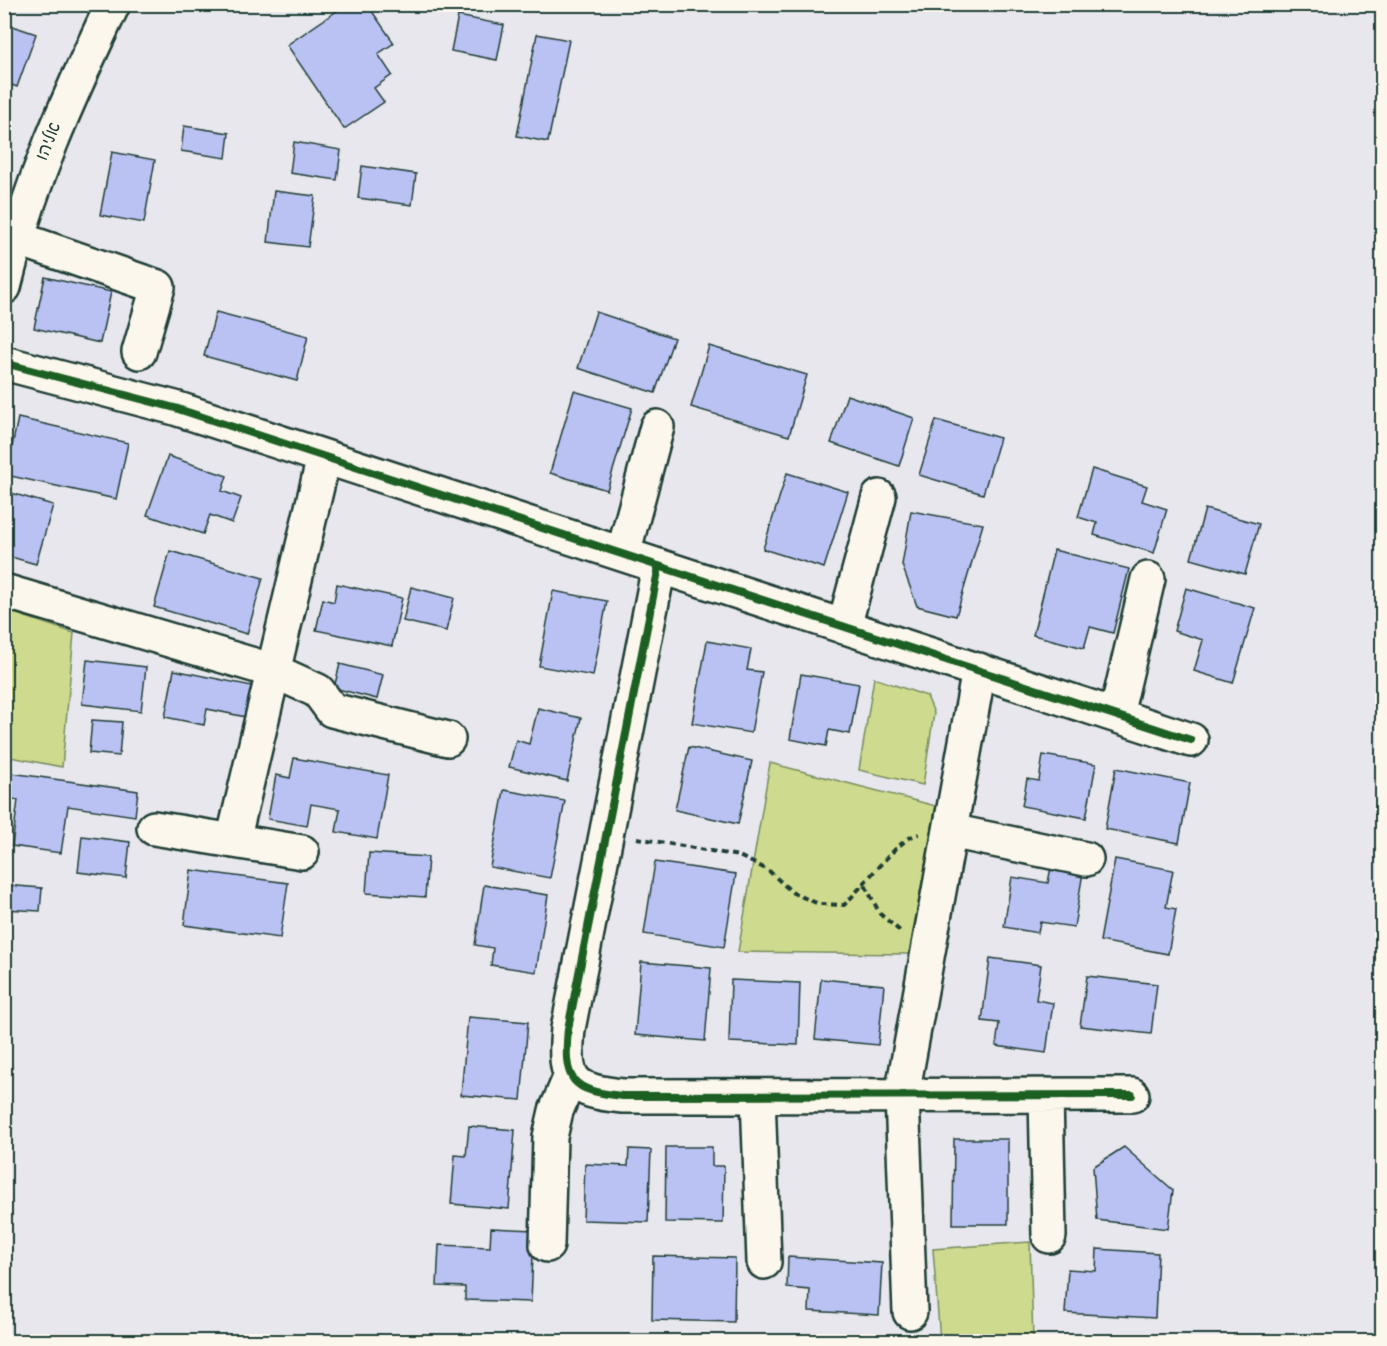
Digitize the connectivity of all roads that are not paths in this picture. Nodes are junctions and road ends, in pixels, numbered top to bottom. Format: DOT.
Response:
graph roads {
  1 [pos="114,4"];
  2 [pos="16,238"];
  3 [pos="4,287"];
  4 [pos="139,352"];
  5 [pos="4,363"];
  6 [pos="657,427"];
  7 [pos="324,457"];
  8 [pos="879,497"];
  9 [pos="623,554"];
  10 [pos="659,566"];
  11 [pos="1148,579"];
  12 [pos="4,591"];
  13 [pos="844,627"];
  14 [pos="979,670"];
  15 [pos="274,671"];
  16 [pos="1116,715"];
  17 [pos="448,739"];
  18 [pos="1191,740"];
  19 [pos="154,828"];
  20 [pos="950,831"];
  21 [pos="233,841"];
  22 [pos="302,852"];
  23 [pos="1086,859"];
  24 [pos="570,1078"];
  25 [pos="902,1095"];
  26 [pos="1046,1095"];
  27 [pos="1132,1095"];
  28 [pos="758,1096"];
  29 [pos="1049,1236"];
  30 [pos="547,1245"];
  31 [pos="764,1262"];
  32 [pos="910,1312"];
  1 -- 2 [label="street, אליהו"];
  2 -- 3 [label="street, אליהו"];
  2 -- 4 [label="street"];
  5 -- 7 [label="street"];
  6 -- 9 [label="street"];
  7 -- 9 [label="street"];
  7 -- 15 [label="street"];
  8 -- 13 [label="street"];
  9 -- 10 [label="street"];
  10 -- 13 [label="street"];
  10 -- 24 [label="street"];
  11 -- 16 [label="street"];
  12 -- 15 [label="street"];
  13 -- 14 [label="street"];
  14 -- 16 [label="street"];
  14 -- 20 [label="street"];
  15 -- 17 [label="street"];
  15 -- 21 [label="street"];
  16 -- 18 [label="street"];
  19 -- 21 [label="street"];
  20 -- 23 [label="street"];
  20 -- 25 [label="street"];
  21 -- 22 [label="street"];
  24 -- 28 [label="street"];
  24 -- 30 [label="street"];
  25 -- 26 [label="street"];
  25 -- 28 [label="street"];
  25 -- 32 [label="street"];
  26 -- 27 [label="street"];
  26 -- 29 [label="street"];
  28 -- 31 [label="street"];
}
